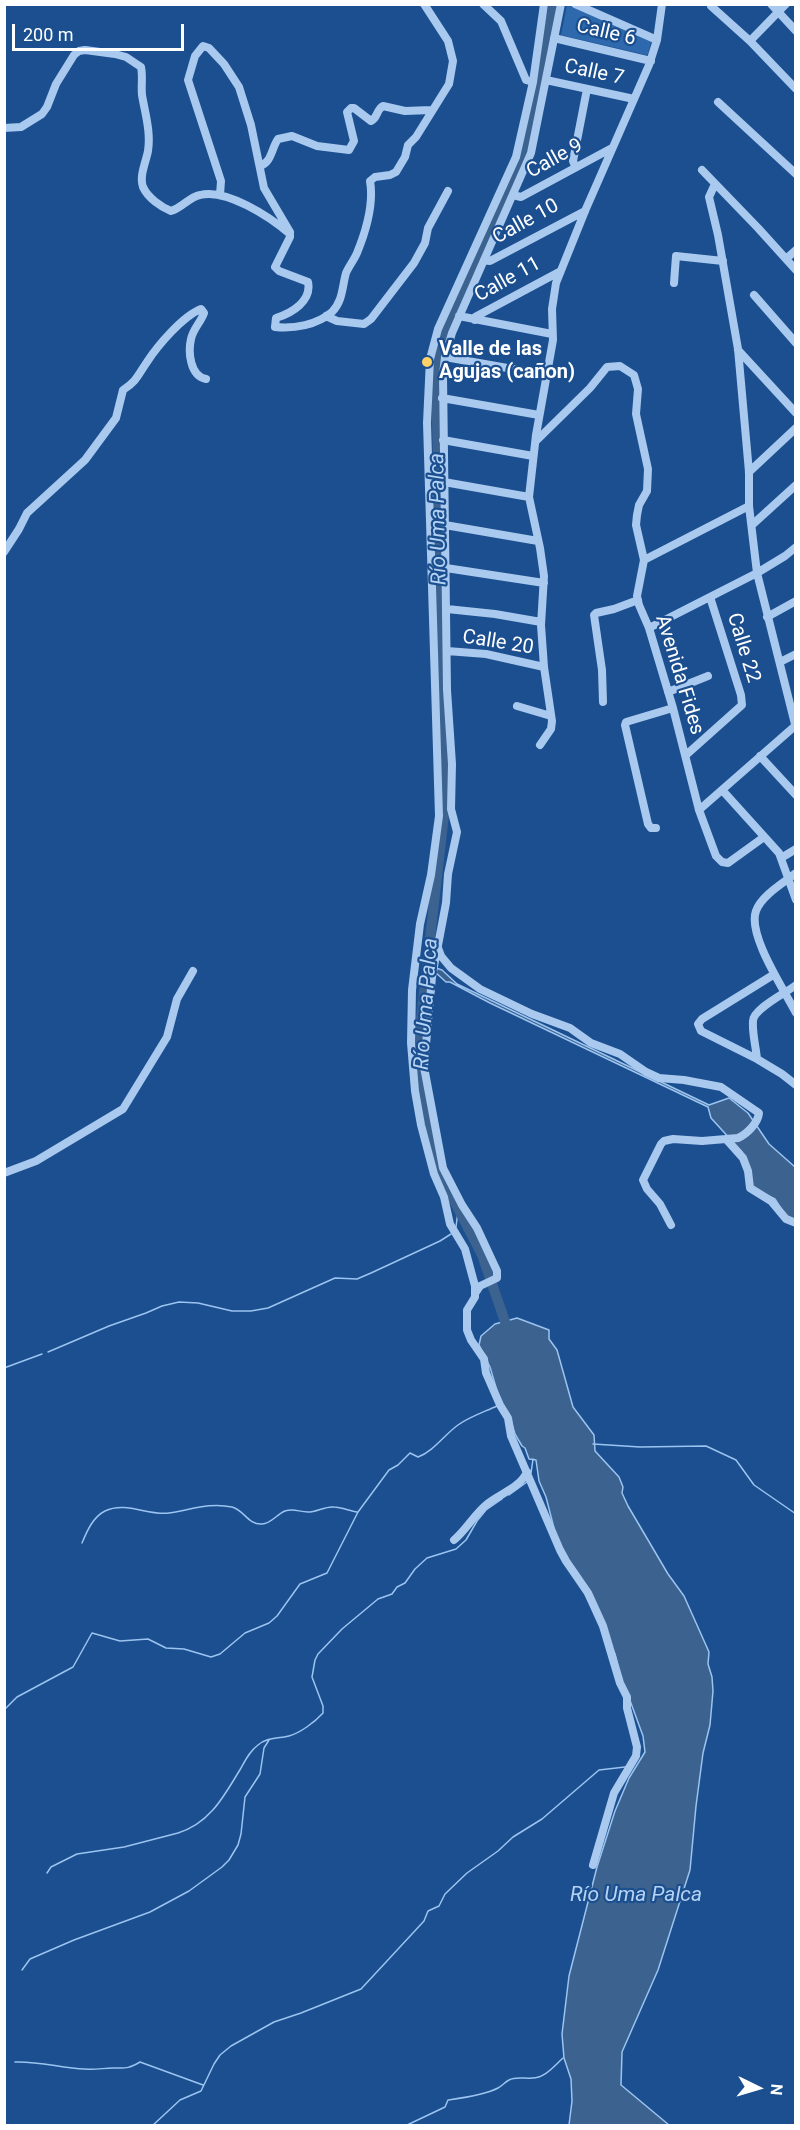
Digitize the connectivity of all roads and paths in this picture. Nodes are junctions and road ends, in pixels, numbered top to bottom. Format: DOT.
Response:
graph roads {
  1 [pos="424,4"];
  2 [pos="483,4"];
  3 [pos="561,4"];
  4 [pos="575,4"];
  5 [pos="662,4"];
  6 [pos="771,4"];
  7 [pos="786,4"];
  8 [pos="544,5"];
  9 [pos="711,6"];
  10 [pos="779,11"];
  11 [pos="795,31"];
  12 [pos="554,38"];
  13 [pos="657,40"];
  14 [pos="750,41"];
  15 [pos="651,61"];
  16 [pos="546,80"];
  17 [pos="533,82"];
  18 [pos="587,89"];
  19 [pos="795,89"];
  20 [pos="634,99"];
  21 [pos="718,102"];
  22 [pos="431,110"];
  23 [pos="4,128"];
  24 [pos="612,148"];
  25 [pos="260,166"];
  26 [pos="575,166"];
  27 [pos="702,170"];
  28 [pos="795,174"];
  29 [pos="715,184"];
  30 [pos="448,191"];
  31 [pos="220,195"];
  32 [pos="513,195"];
  33 [pos="585,211"];
  34 [pos="290,234"];
  35 [pos="795,250"];
  36 [pos="786,259"];
  37 [pos="484,260"];
  38 [pos="723,261"];
  39 [pos="795,270"];
  40 [pos="559,272"];
  41 [pos="674,283"];
  42 [pos="754,295"];
  43 [pos="326,316"];
  44 [pos="459,316"];
  45 [pos="475,320"];
  46 [pos="552,334"];
  47 [pos="795,343"];
  48 [pos="738,349"];
  49 [pos="445,357"];
  50 [pos="546,375"];
  51 [pos="206,380"];
  52 [pos="442,398"];
  53 [pos="795,413"];
  54 [pos="539,415"];
  55 [pos="795,428"];
  56 [pos="443,440"];
  57 [pos="536,441"];
  58 [pos="532,456"];
  59 [pos="749,472"];
  60 [pos="444,482"];
  61 [pos="795,485"];
  62 [pos="529,497"];
  63 [pos="749,506"];
  64 [pos="445,525"];
  65 [pos="752,525"];
  66 [pos="8,541"];
  67 [pos="538,541"];
  68 [pos="795,547"];
  69 [pos="4,552"];
  70 [pos="644,560"];
  71 [pos="446,568"];
  72 [pos="757,573"];
  73 [pos="544,583"];
  74 [pos="710,597"];
  75 [pos="638,600"];
  76 [pos="795,601"];
  77 [pos="447,609"];
  78 [pos="767,617"];
  79 [pos="541,622"];
  80 [pos="649,628"];
  81 [pos="447,651"];
  82 [pos="795,654"];
  83 [pos="780,662"];
  84 [pos="544,667"];
  85 [pos="708,676"];
  86 [pos="668,692"];
  87 [pos="603,702"];
  88 [pos="517,706"];
  89 [pos="793,706"];
  90 [pos="673,708"];
  91 [pos="551,716"];
  92 [pos="795,727"];
  93 [pos="540,745"];
  94 [pos="686,755"];
  95 [pos="760,756"];
  96 [pos="723,791"];
  97 [pos="795,795"];
  98 [pos="699,810"];
  99 [pos="656,828"];
  100 [pos="764,837"];
  101 [pos="795,849"];
  102 [pos="780,858"];
  103 [pos="795,873"];
  104 [pos="787,879"];
  105 [pos="795,900"];
  106 [pos="437,947"];
  107 [pos="193,971"];
  108 [pos="773,975"];
  109 [pos="795,985"];
  110 [pos="786,994"];
  111 [pos="795,1013"];
  112 [pos="757,1059"];
  113 [pos="795,1085"];
  114 [pos="726,1138"];
  115 [pos="4,1173"];
  116 [pos="795,1223"];
  117 [pos="670,1225"];
  118 [pos="476,1292"];
  119 [pos="527,1472"];
  120 [pos="454,1540"];
  121 [pos="593,1865"];
  1 -- 22 [label="street"];
  2 -- 17 [label="street"];
  3 -- 12 [label="street"];
  4 -- 13 [label="street"];
  5 -- 13 [label="street"];
  6 -- 10 [label="street"];
  7 -- 10 [label="street"];
  8 -- 17 [label="street"];
  9 -- 14 [label="street"];
  10 -- 11 [label="street"];
  10 -- 14 [label="street"];
  12 -- 15 [label="street, Calle 6"];
  12 -- 16 [label="street"];
  13 -- 15 [label="street"];
  14 -- 19 [label="street"];
  15 -- 20 [label="street"];
  16 -- 18 [label="street, Calle 7"];
  16 -- 32 [label="street"];
  17 -- 118 [label="street"];
  18 -- 20 [label="street, Calle 7"];
  18 -- 26 [label="street"];
  20 -- 24 [label="street"];
  21 -- 28 [label="street"];
  22 -- 25 [label="street"];
  22 -- 43 [label="street"];
  23 -- 31 [label="street"];
  24 -- 26 [label="street, Calle 9"];
  24 -- 33 [label="street"];
  25 -- 31 [label="street"];
  25 -- 34 [label="street"];
  26 -- 32 [label="street, Calle 9"];
  27 -- 29 [label="street"];
  29 -- 36 [label="street"];
  29 -- 38 [label="street"];
  30 -- 43 [label="street"];
  31 -- 34 [label="street"];
  32 -- 37 [label="street"];
  33 -- 37 [label="street, Calle 10"];
  33 -- 40 [label="street"];
  34 -- 43 [label="street"];
  35 -- 36 [label="street"];
  36 -- 39 [label="street"];
  37 -- 44 [label="street"];
  38 -- 41 [label="street"];
  38 -- 48 [label="street"];
  40 -- 45 [label="street, Calle 11"];
  40 -- 46 [label="street"];
  42 -- 47 [label="street"];
  44 -- 45 [label="street"];
  44 -- 49 [label="street"];
  45 -- 46 [label="street"];
  46 -- 50 [label="street"];
  48 -- 53 [label="street"];
  48 -- 59 [label="street"];
  49 -- 50 [label="street"];
  49 -- 52 [label="street"];
  50 -- 54 [label="street"];
  51 -- 66 [label="street"];
  52 -- 54 [label="street"];
  52 -- 56 [label="street"];
  54 -- 57 [label="street"];
  55 -- 59 [label="street"];
  56 -- 58 [label="street"];
  56 -- 60 [label="street"];
  57 -- 58 [label="street"];
  57 -- 70 [label="street"];
  58 -- 62 [label="street"];
  59 -- 63 [label="street"];
  60 -- 62 [label="street"];
  60 -- 64 [label="street"];
  61 -- 65 [label="street"];
  62 -- 67 [label="street"];
  63 -- 65 [label="street"];
  63 -- 70 [label="street"];
  64 -- 67 [label="street"];
  64 -- 71 [label="street"];
  65 -- 72 [label="street"];
  66 -- 69 [label="street"];
  67 -- 73 [label="street"];
  68 -- 72 [label="street"];
  70 -- 75 [label="street, Avenida Fides"];
  71 -- 73 [label="street"];
  71 -- 77 [label="street"];
  72 -- 74 [label="street"];
  72 -- 78 [label="street"];
  73 -- 79 [label="street"];
  74 -- 80 [label="street"];
  74 -- 94 [label="street, Calle 22"];
  75 -- 80 [label="street, Avenida Fides"];
  75 -- 87 [label="street"];
  76 -- 78 [label="street"];
  77 -- 79 [label="street"];
  77 -- 81 [label="street"];
  78 -- 83 [label="street"];
  79 -- 84 [label="street"];
  80 -- 86 [label="street, Avenida Fides"];
  81 -- 84 [label="street, Calle 20"];
  81 -- 106 [label="street"];
  82 -- 83 [label="street"];
  83 -- 89 [label="street"];
  84 -- 91 [label="street"];
  85 -- 86 [label="street"];
  86 -- 90 [label="street, Avenida Fides"];
  88 -- 91 [label="street"];
  89 -- 92 [label="street"];
  90 -- 94 [label="street, Avenida Fides"];
  90 -- 99 [label="street"];
  91 -- 93 [label="street"];
  92 -- 95 [label="street"];
  94 -- 98 [label="street, Avenida Fides"];
  95 -- 96 [label="street"];
  95 -- 97 [label="street"];
  96 -- 98 [label="street"];
  96 -- 100 [label="street"];
  98 -- 100 [label="street, Avenida Fides"];
  100 -- 102 [label="street"];
  101 -- 102 [label="street"];
  102 -- 104 [label="street"];
  103 -- 104 [label="street"];
  104 -- 105 [label="street"];
  104 -- 108 [label="street"];
  106 -- 114 [label="street"];
  106 -- 118 [label="street"];
  107 -- 115 [label="street"];
  108 -- 110 [label="street"];
  108 -- 112 [label="street"];
  109 -- 110 [label="street"];
  110 -- 111 [label="street"];
  110 -- 112 [label="street"];
  112 -- 113 [label="street"];
  114 -- 116 [label="street"];
  114 -- 117 [label="street"];
  118 -- 119 [label="street"];
  119 -- 120 [label="street"];
  119 -- 121 [label="street"];
}
